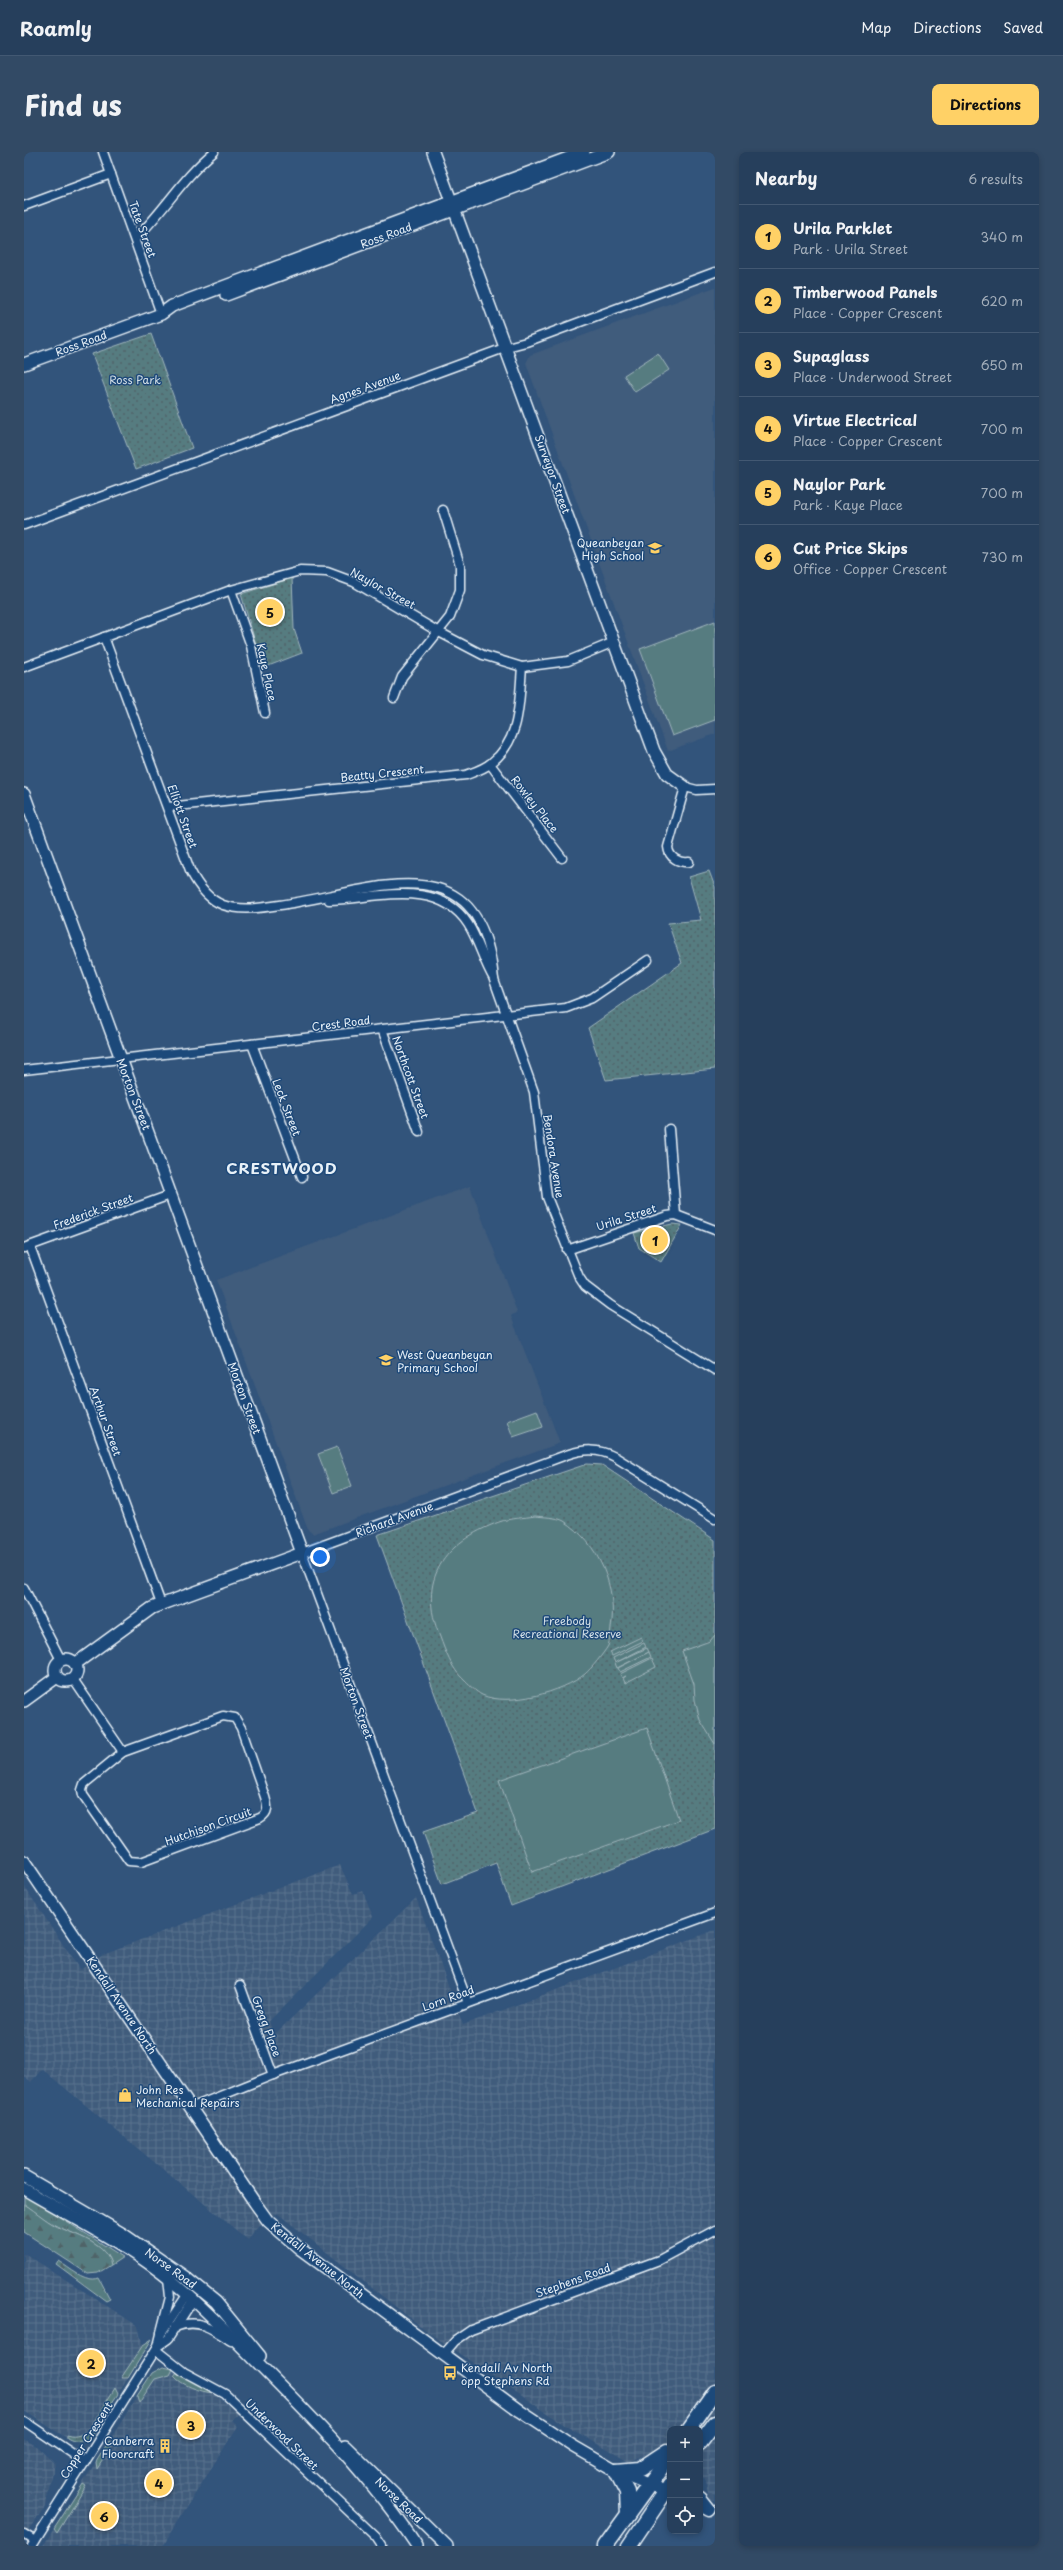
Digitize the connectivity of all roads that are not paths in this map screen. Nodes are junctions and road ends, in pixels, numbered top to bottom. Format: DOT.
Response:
graph roads {
  1 [pos="103,152"];
  2 [pos="214,152"];
  3 [pos="433,152"];
  4 [pos="584,152"];
  5 [pos="609,152"];
  6 [pos="111,174"];
  7 [pos="453,205"];
  8 [pos="24,206"];
  9 [pos="136,238"];
  10 [pos="715,272"];
  11 [pos="162,314"];
  12 [pos="506,347"];
  13 [pos="24,364"];
  14 [pos="443,510"];
  15 [pos="24,525"];
  16 [pos="231,590"];
  17 [pos="437,631"];
  18 [pos="104,637"];
  19 [pos="614,642"];
  20 [pos="24,667"];
  21 [pos="522,667"];
  22 [pos="394,698"];
  23 [pos="265,713"];
  24 [pos="490,764"];
  25 [pos="685,787"];
  26 [pos="715,789"];
  27 [pos="24,794"];
  28 [pos="168,807"];
  29 [pos="562,858"];
  30 [pos="689,862"];
  31 [pos="314,901"];
  32 [pos="648,960"];
  33 [pos="494,980"];
  34 [pos="506,1016"];
  35 [pos="382,1029"];
  36 [pos="252,1044"];
  37 [pos="120,1058"];
  38 [pos="24,1070"];
  39 [pos="669,1129"];
  40 [pos="418,1132"];
  41 [pos="302,1177"];
  42 [pos="170,1195"];
  43 [pos="676,1215"];
  44 [pos="715,1230"];
  45 [pos="27,1247"];
  46 [pos="567,1250"];
  47 [pos="715,1370"];
  48 [pos="715,1519"];
  49 [pos="302,1553"];
  50 [pos="24,1588"];
  51 [pos="161,1604"];
  52 [pos="61,1660"];
  53 [pos="75,1664"];
  54 [pos="57,1677"];
  55 [pos="73,1679"];
  56 [pos="24,1701"];
  57 [pos="123,1752"];
  58 [pos="24,1861"];
  59 [pos="715,1913"];
  60 [pos="240,1985"];
  61 [pos="468,2003"];
  62 [pos="273,2075"];
  63 [pos="190,2108"];
  64 [pos="24,2176"];
  65 [pos="24,2189"];
  66 [pos="715,2230"];
  67 [pos="168,2278"];
  68 [pos="197,2287"];
  69 [pos="190,2297"];
  70 [pos="175,2327"];
  71 [pos="160,2334"];
  72 [pos="157,2348"];
  73 [pos="246,2351"];
  74 [pos="443,2355"];
  75 [pos="715,2392"];
  76 [pos="289,2393"];
  77 [pos="24,2421"];
  78 [pos="316,2421"];
  79 [pos="691,2426"];
  80 [pos="707,2433"];
  81 [pos="703,2444"];
  82 [pos="667,2451"];
  83 [pos="667,2460"];
  84 [pos="85,2462"];
  85 [pos="616,2471"];
  86 [pos="649,2485"];
  87 [pos="667,2490"];
  88 [pos="667,2493"];
  89 [pos="630,2505"];
  90 [pos="667,2508"];
  91 [pos="649,2516"];
  92 [pos="24,2534"];
  93 [pos="34,2543"];
  94 [pos="607,2543"];
  95 [pos="382,2546"];
  96 [pos="417,2546"];
  97 [pos="447,2546"];
  98 [pos="629,2546"];
  1 -- 6 [label="street, Tate Street"];
  2 -- 9 [label="street"];
  3 -- 7 [label="street, Surveyor Street"];
  4 -- 7 [label="street, Ross Road"];
  5 -- 7 [label="street, Ross Road"];
  6 -- 8 [label="street"];
  6 -- 9 [label="street, Tate Street"];
  7 -- 11 [label="street, Ross Road"];
  7 -- 12 [label="street, Surveyor Street"];
  9 -- 11 [label="street, Tate Street"];
  10 -- 12 [label="street, Agnes Avenue"];
  11 -- 13 [label="street, Ross Road"];
  12 -- 15 [label="street, Agnes Avenue"];
  12 -- 19 [label="street, Surveyor Street"];
  14 -- 17 [label="street"];
  16 -- 17 [label="street, Naylor Street"];
  16 -- 18 [label="street, Naylor Street"];
  16 -- 23 [label="street, Kaye Place"];
  17 -- 21 [label="street, Naylor Street"];
  17 -- 22 [label="street"];
  18 -- 20 [label="street, Naylor Street"];
  18 -- 28 [label="street, Elliott Street"];
  19 -- 21 [label="street, Naylor Street"];
  19 -- 25 [label="street, Surveyor Street"];
  21 -- 24 [label="street, Beatty Crescent"];
  24 -- 28 [label="street, Beatty Crescent"];
  24 -- 29 [label="street, Rowley Place"];
  25 -- 26 [label="street"];
  25 -- 30 [label="street"];
  27 -- 37 [label="street, Morton Street"];
  28 -- 31 [label="street, Elliott Street"];
  31 -- 33 [label="street, Elliott Street"];
  31 -- 33 [label="street, Elliott Street"];
  32 -- 34 [label="street, Crest Road"];
  33 -- 34 [label="street, Elliott Street"];
  34 -- 35 [label="street, Crest Road"];
  34 -- 46 [label="street, Bendora Avenue"];
  35 -- 36 [label="street, Crest Road"];
  35 -- 40 [label="street, Northcott Street"];
  36 -- 37 [label="street, Crest Road"];
  36 -- 41 [label="street, Leck Street"];
  37 -- 38 [label="street, Crest Road"];
  37 -- 42 [label="street, Morton Street"];
  39 -- 43 [label="street"];
  42 -- 45 [label="street, Frederick Street"];
  42 -- 49 [label="street, Morton Street"];
  43 -- 44 [label="street"];
  43 -- 46 [label="street, Urila Street"];
  45 -- 51 [label="street, Arthur Street"];
  46 -- 47 [label="street, Bendora Avenue"];
  48 -- 49 [label="street, Richard Avenue"];
  49 -- 51 [label="street, Richard Avenue"];
  49 -- 61 [label="street, Morton Street"];
  50 -- 52 [label="street"];
  51 -- 53 [label="street, Richard Avenue"];
  52 -- 53 [label="street"];
  52 -- 54 [label="street"];
  53 -- 55 [label="street"];
  54 -- 55 [label="street"];
  54 -- 56 [label="street"];
  55 -- 57 [label="street"];
  57 -- 57 [label="street, Hutchison Circuit"];
  58 -- 63 [label="street, Kendall Avenue North"];
  59 -- 61 [label="street, Lorn Road"];
  60 -- 62 [label="street, Gregg Place"];
  61 -- 62 [label="street, Lorn Road"];
  62 -- 63 [label="street, Lorn Road"];
  63 -- 74 [label="street, Kendall Avenue North"];
  64 -- 68 [label="street, Norse Road"];
  65 -- 67 [label="street, Norse Road"];
  66 -- 74 [label="street, Stephens Road"];
  67 -- 69 [label="street, Norse Road"];
  67 -- 71 [label="street"];
  68 -- 69 [label="street"];
  68 -- 76 [label="street, Norse Road"];
  69 -- 70 [label="street, Copper Crescent"];
  69 -- 71 [label="street, Copper Crescent"];
  69 -- 73 [label="street, Norse Road"];
  70 -- 72 [label="street, Copper Crescent"];
  70 -- 73 [label="street"];
  71 -- 72 [label="street, Copper Crescent"];
  72 -- 84 [label="street, Copper Crescent"];
  72 -- 95 [label="street, Underwood Street"];
  73 -- 76 [label="street, Norse Road"];
  74 -- 85 [label="street, Kendall Avenue North"];
  75 -- 79 [label="highway"];
  76 -- 78 [label="street, Norse Road"];
  77 -- 84 [label="street"];
  78 -- 96 [label="street, Norse Road"];
  78 -- 97 [label="street, Norse Road"];
  80 -- 81 [label="highway"];
  82 -- 85 [label="highway"];
  83 -- 86 [label="highway"];
  84 -- 93 [label="street, Copper Crescent"];
  85 -- 86 [label="street, Kendall Avenue North"];
  85 -- 89 [label="highway"];
  86 -- 87 [label="street, Kendall Avenue North"];
  86 -- 89 [label="highway"];
  88 -- 91 [label="highway"];
  89 -- 94 [label="highway"];
  90 -- 91 [label="highway"];
  91 -- 98 [label="highway"];
  92 -- 93 [label="street"];
}
